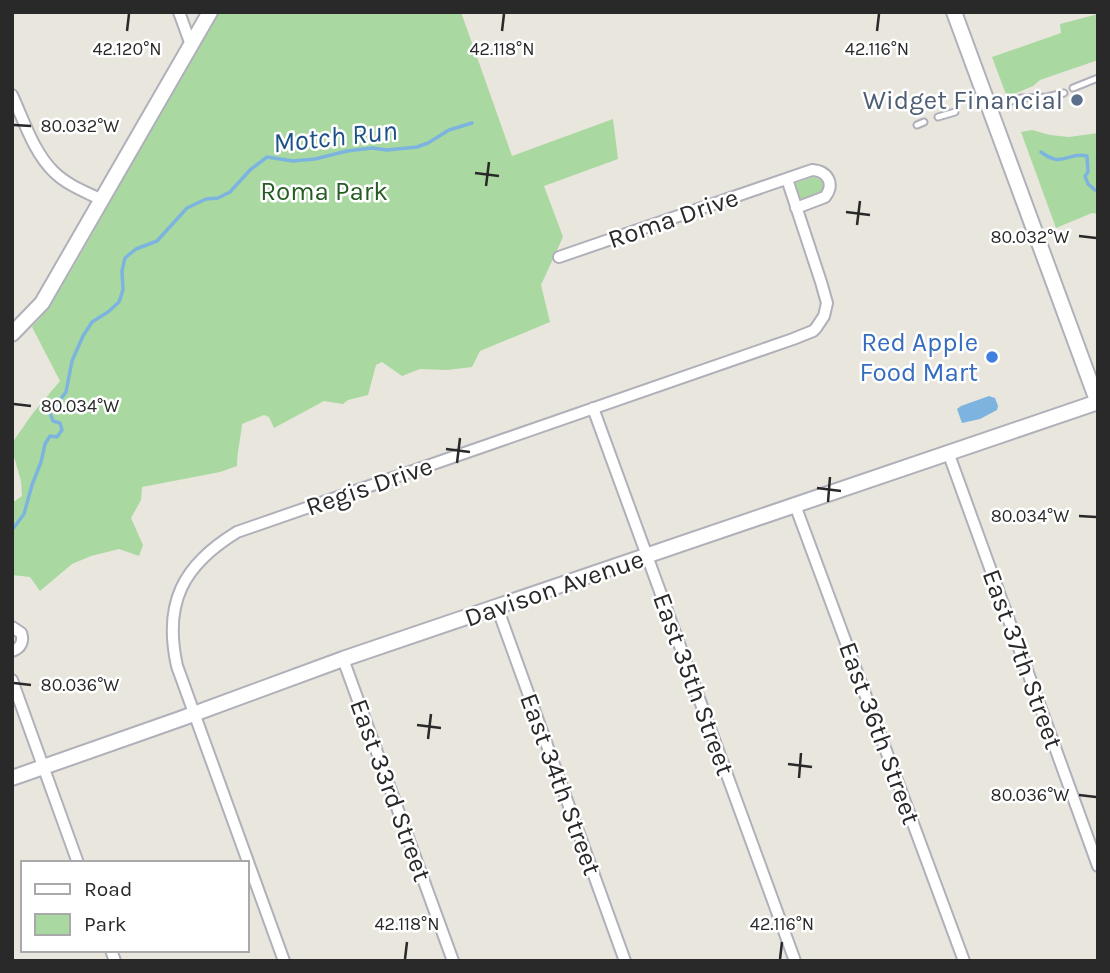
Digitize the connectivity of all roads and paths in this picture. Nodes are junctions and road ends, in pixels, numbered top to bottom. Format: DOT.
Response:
graph roads {
  1 [pos="179,12"];
  2 [pos="210,12"];
  3 [pos="954,12"];
  4 [pos="191,45"];
  5 [pos="1098,78"];
  6 [pos="1073,88"];
  7 [pos="1064,93"];
  8 [pos="12,95"];
  9 [pos="989,108"];
  10 [pos="955,112"];
  11 [pos="938,117"];
  12 [pos="924,122"];
  13 [pos="917,125"];
  14 [pos="787,179"];
  15 [pos="102,200"];
  16 [pos="796,208"];
  17 [pos="559,257"];
  18 [pos="12,334"];
  19 [pos="1098,403"];
  20 [pos="593,408"];
  21 [pos="948,453"];
  22 [pos="795,505"];
  23 [pos="647,556"];
  24 [pos="496,607"];
  25 [pos="12,627"];
  26 [pos="12,651"];
  27 [pos="344,659"];
  28 [pos="12,680"];
  29 [pos="195,714"];
  30 [pos="43,768"];
  31 [pos="12,778"];
  32 [pos="77,861"];
  33 [pos="248,861"];
  34 [pos="248,861"];
  35 [pos="1098,866"];
  36 [pos="284,961"];
  37 [pos="453,961"];
  38 [pos="625,961"];
  39 [pos="795,961"];
  40 [pos="964,961"];
  1 -- 4 [label="street"];
  2 -- 4 [label="street"];
  3 -- 9 [label="street"];
  4 -- 15 [label="street"];
  5 -- 6 [label="lane"];
  7 -- 9 [label="lane"];
  8 -- 15 [label="street"];
  9 -- 19 [label="street"];
  10 -- 11 [label="lane"];
  12 -- 13 [label="lane"];
  14 -- 16 [label="street"];
  14 -- 16 [label="street"];
  14 -- 17 [label="street, Roma Drive"];
  15 -- 18 [label="street"];
  16 -- 20 [label="street, Regis Drive"];
  19 -- 21 [label="street, Davison Avenue"];
  20 -- 23 [label="street, East 35th Street"];
  20 -- 29 [label="street, Regis Drive"];
  21 -- 22 [label="street, Davison Avenue"];
  21 -- 35 [label="street, East 37th Street"];
  22 -- 23 [label="street, Davison Avenue"];
  22 -- 40 [label="street, East 36th Street"];
  23 -- 24 [label="street, Davison Avenue"];
  23 -- 39 [label="street, East 35th Street"];
  24 -- 27 [label="street, Davison Avenue"];
  24 -- 38 [label="street, East 34th Street"];
  25 -- 26 [label="street"];
  27 -- 29 [label="street, Davison Avenue"];
  27 -- 37 [label="street, East 33rd Street"];
  28 -- 30 [label="street"];
  29 -- 30 [label="street, Davison Avenue"];
  29 -- 34 [label="street, Regis Drive"];
  30 -- 31 [label="street, Davison Avenue"];
  30 -- 32 [label="street"];
  33 -- 36 [label="street, Regis Drive"];
}
